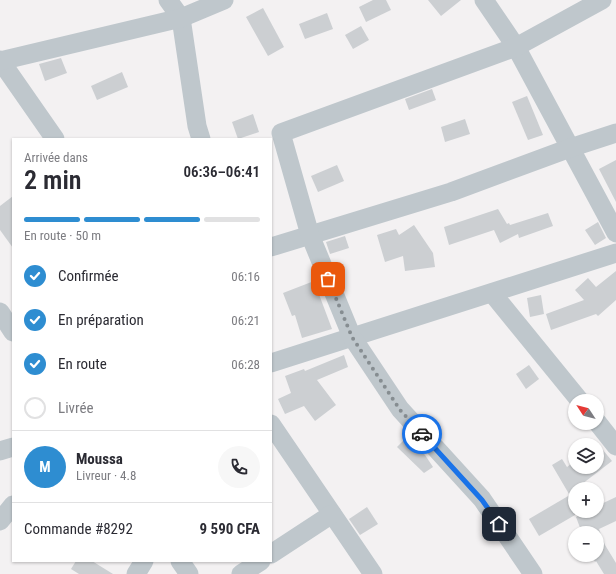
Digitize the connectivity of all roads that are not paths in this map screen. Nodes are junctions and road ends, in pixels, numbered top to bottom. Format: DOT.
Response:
graph roads {
  1 [pos="168,0"];
  2 [pos="224,0"];
  3 [pos="484,0"];
  4 [pos="602,0"];
  5 [pos="181,18"];
  6 [pos="516,46"];
  7 [pos="0,61"];
  8 [pos="616,133"];
  9 [pos="54,138"];
  10 [pos="202,138"];
  11 [pos="570,148"];
  12 [pos="616,233"];
  13 [pos="310,235"];
  14 [pos="272,247"];
  15 [pos="616,253"];
  16 [pos="492,293"];
  17 [pos="0,312"];
  18 [pos="12,330"];
  19 [pos="352,337"];
  20 [pos="272,363"];
  21 [pos="574,394"];
  22 [pos="272,425"];
  23 [pos="603,430"];
  24 [pos="616,446"];
  25 [pos="12,447"];
  26 [pos="0,451"];
  27 [pos="12,506"];
  28 [pos="332,514"];
  29 [pos="0,521"];
  30 [pos="272,553"];
  31 [pos="143,562"];
  32 [pos="181,562"];
  33 [pos="259,562"];
  34 [pos="136,574"];
  35 [pos="189,574"];
  36 [pos="241,574"];
  37 [pos="373,574"];
  38 [pos="533,574"];
  1 -- 5 [label="street"];
  2 -- 5 [label="street"];
  3 -- 6 [label="street"];
  4 -- 6 [label="street"];
  5 -- 7 [label="street"];
  5 -- 10 [label="street"];
  6 -- 11 [label="street"];
  6 -- 13 [label="street"];
  7 -- 9 [label="street"];
  8 -- 11 [label="street"];
  11 -- 12 [label="street"];
  11 -- 13 [label="street"];
  13 -- 14 [label="street"];
  13 -- 19 [label="street"];
  15 -- 16 [label="street"];
  16 -- 19 [label="street"];
  16 -- 21 [label="street"];
  17 -- 18 [label="street"];
  19 -- 20 [label="street"];
  19 -- 38 [label="street"];
  22 -- 28 [label="street"];
  23 -- 24 [label="street"];
  25 -- 26 [label="street"];
  27 -- 29 [label="street"];
  28 -- 30 [label="street"];
  28 -- 37 [label="street"];
  31 -- 34 [label="street"];
  32 -- 35 [label="street"];
  33 -- 36 [label="street"];
}
